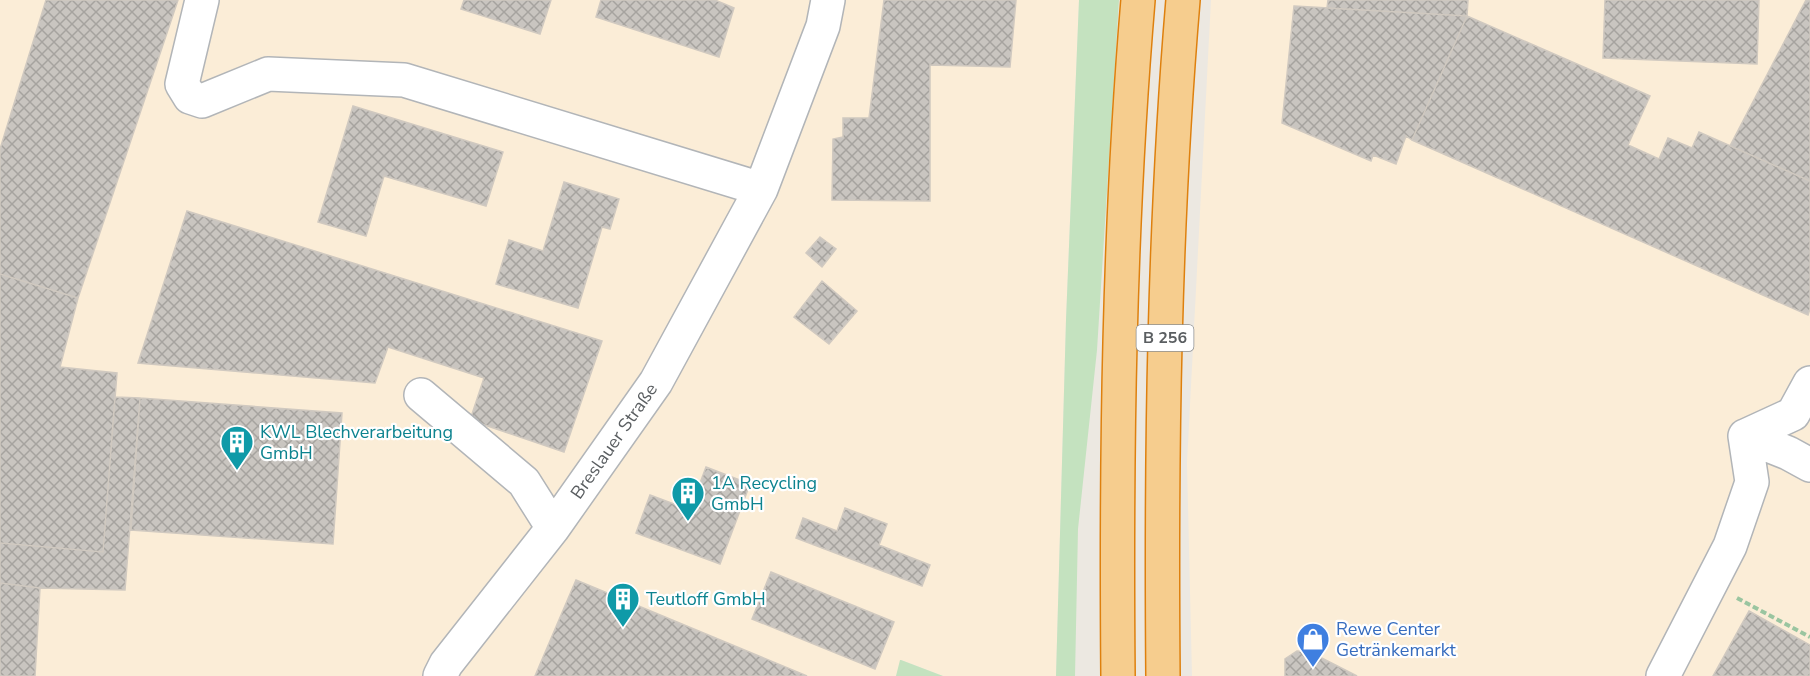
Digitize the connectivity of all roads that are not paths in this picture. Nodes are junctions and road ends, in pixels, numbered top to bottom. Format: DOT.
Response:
graph roads {
  1 [pos="202,0"];
  2 [pos="828,0"];
  3 [pos="1138,0"];
  4 [pos="1183,0"];
  5 [pos="760,189"];
  6 [pos="1810,383"];
  7 [pos="422,395"];
  8 [pos="1745,436"];
  9 [pos="1810,465"];
  10 [pos="553,528"];
  11 [pos="440,676"];
  12 [pos="1118,676"];
  13 [pos="1162,676"];
  14 [pos="1663,676"];
  1 -- 5 [label="street"];
  2 -- 5 [label="street, Breslauer Straße"];
  3 -- 12 [label="highway, B 256"];
  4 -- 13 [label="highway, B 256"];
  5 -- 10 [label="street, Breslauer Straße"];
  6 -- 8 [label="street"];
  7 -- 10 [label="street"];
  8 -- 9 [label="street"];
  8 -- 14 [label="street"];
  10 -- 11 [label="street, Breslauer Straße"];
}
